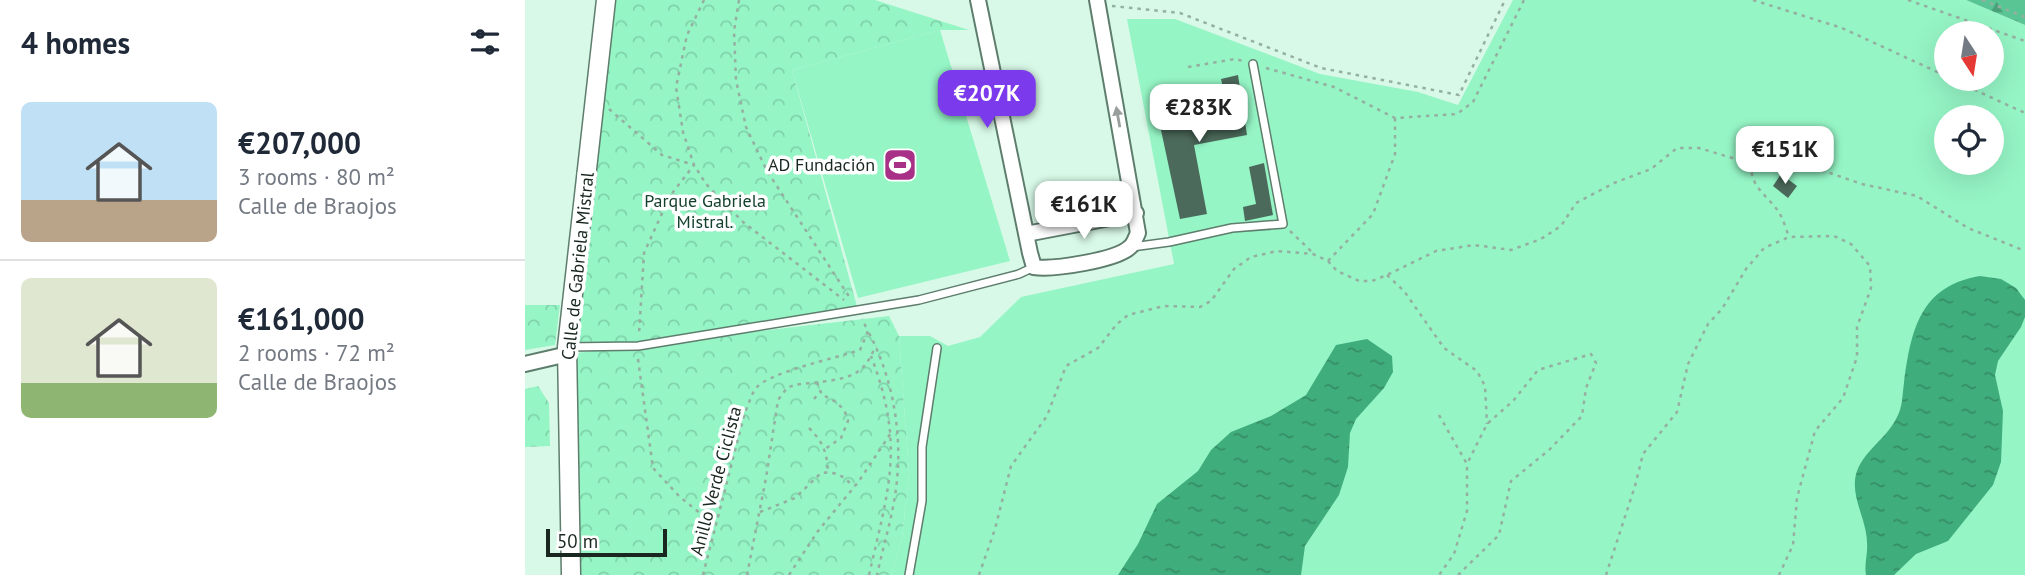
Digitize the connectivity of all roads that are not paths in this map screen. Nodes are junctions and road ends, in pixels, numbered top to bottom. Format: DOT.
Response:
graph roads {
  1 [pos="606,0"];
  2 [pos="978,0"];
  3 [pos="1097,0"];
  4 [pos="1253,64"];
  5 [pos="1136,213"];
  6 [pos="1026,234"];
  7 [pos="1132,247"];
  8 [pos="1034,267"];
  9 [pos="937,348"];
  10 [pos="567,351"];
  11 [pos="525,364"];
  12 [pos="571,575"];
  13 [pos="909,575"];
  1 -- 10 [label="street, Calle de Gabriela Mistral"];
  2 -- 6 [label="street"];
  5 -- 3 [label="street, one-way"];
  4 -- 7 [label="lane"];
  5 -- 6 [label="street"];
  5 -- 7 [label="street"];
  6 -- 8 [label="street"];
  7 -- 8 [label="street"];
  8 -- 10 [label="lane"];
  9 -- 13 [label="lane"];
  10 -- 11 [label="street"];
  10 -- 12 [label="street, Calle de Gabriela Mistral"];
}
